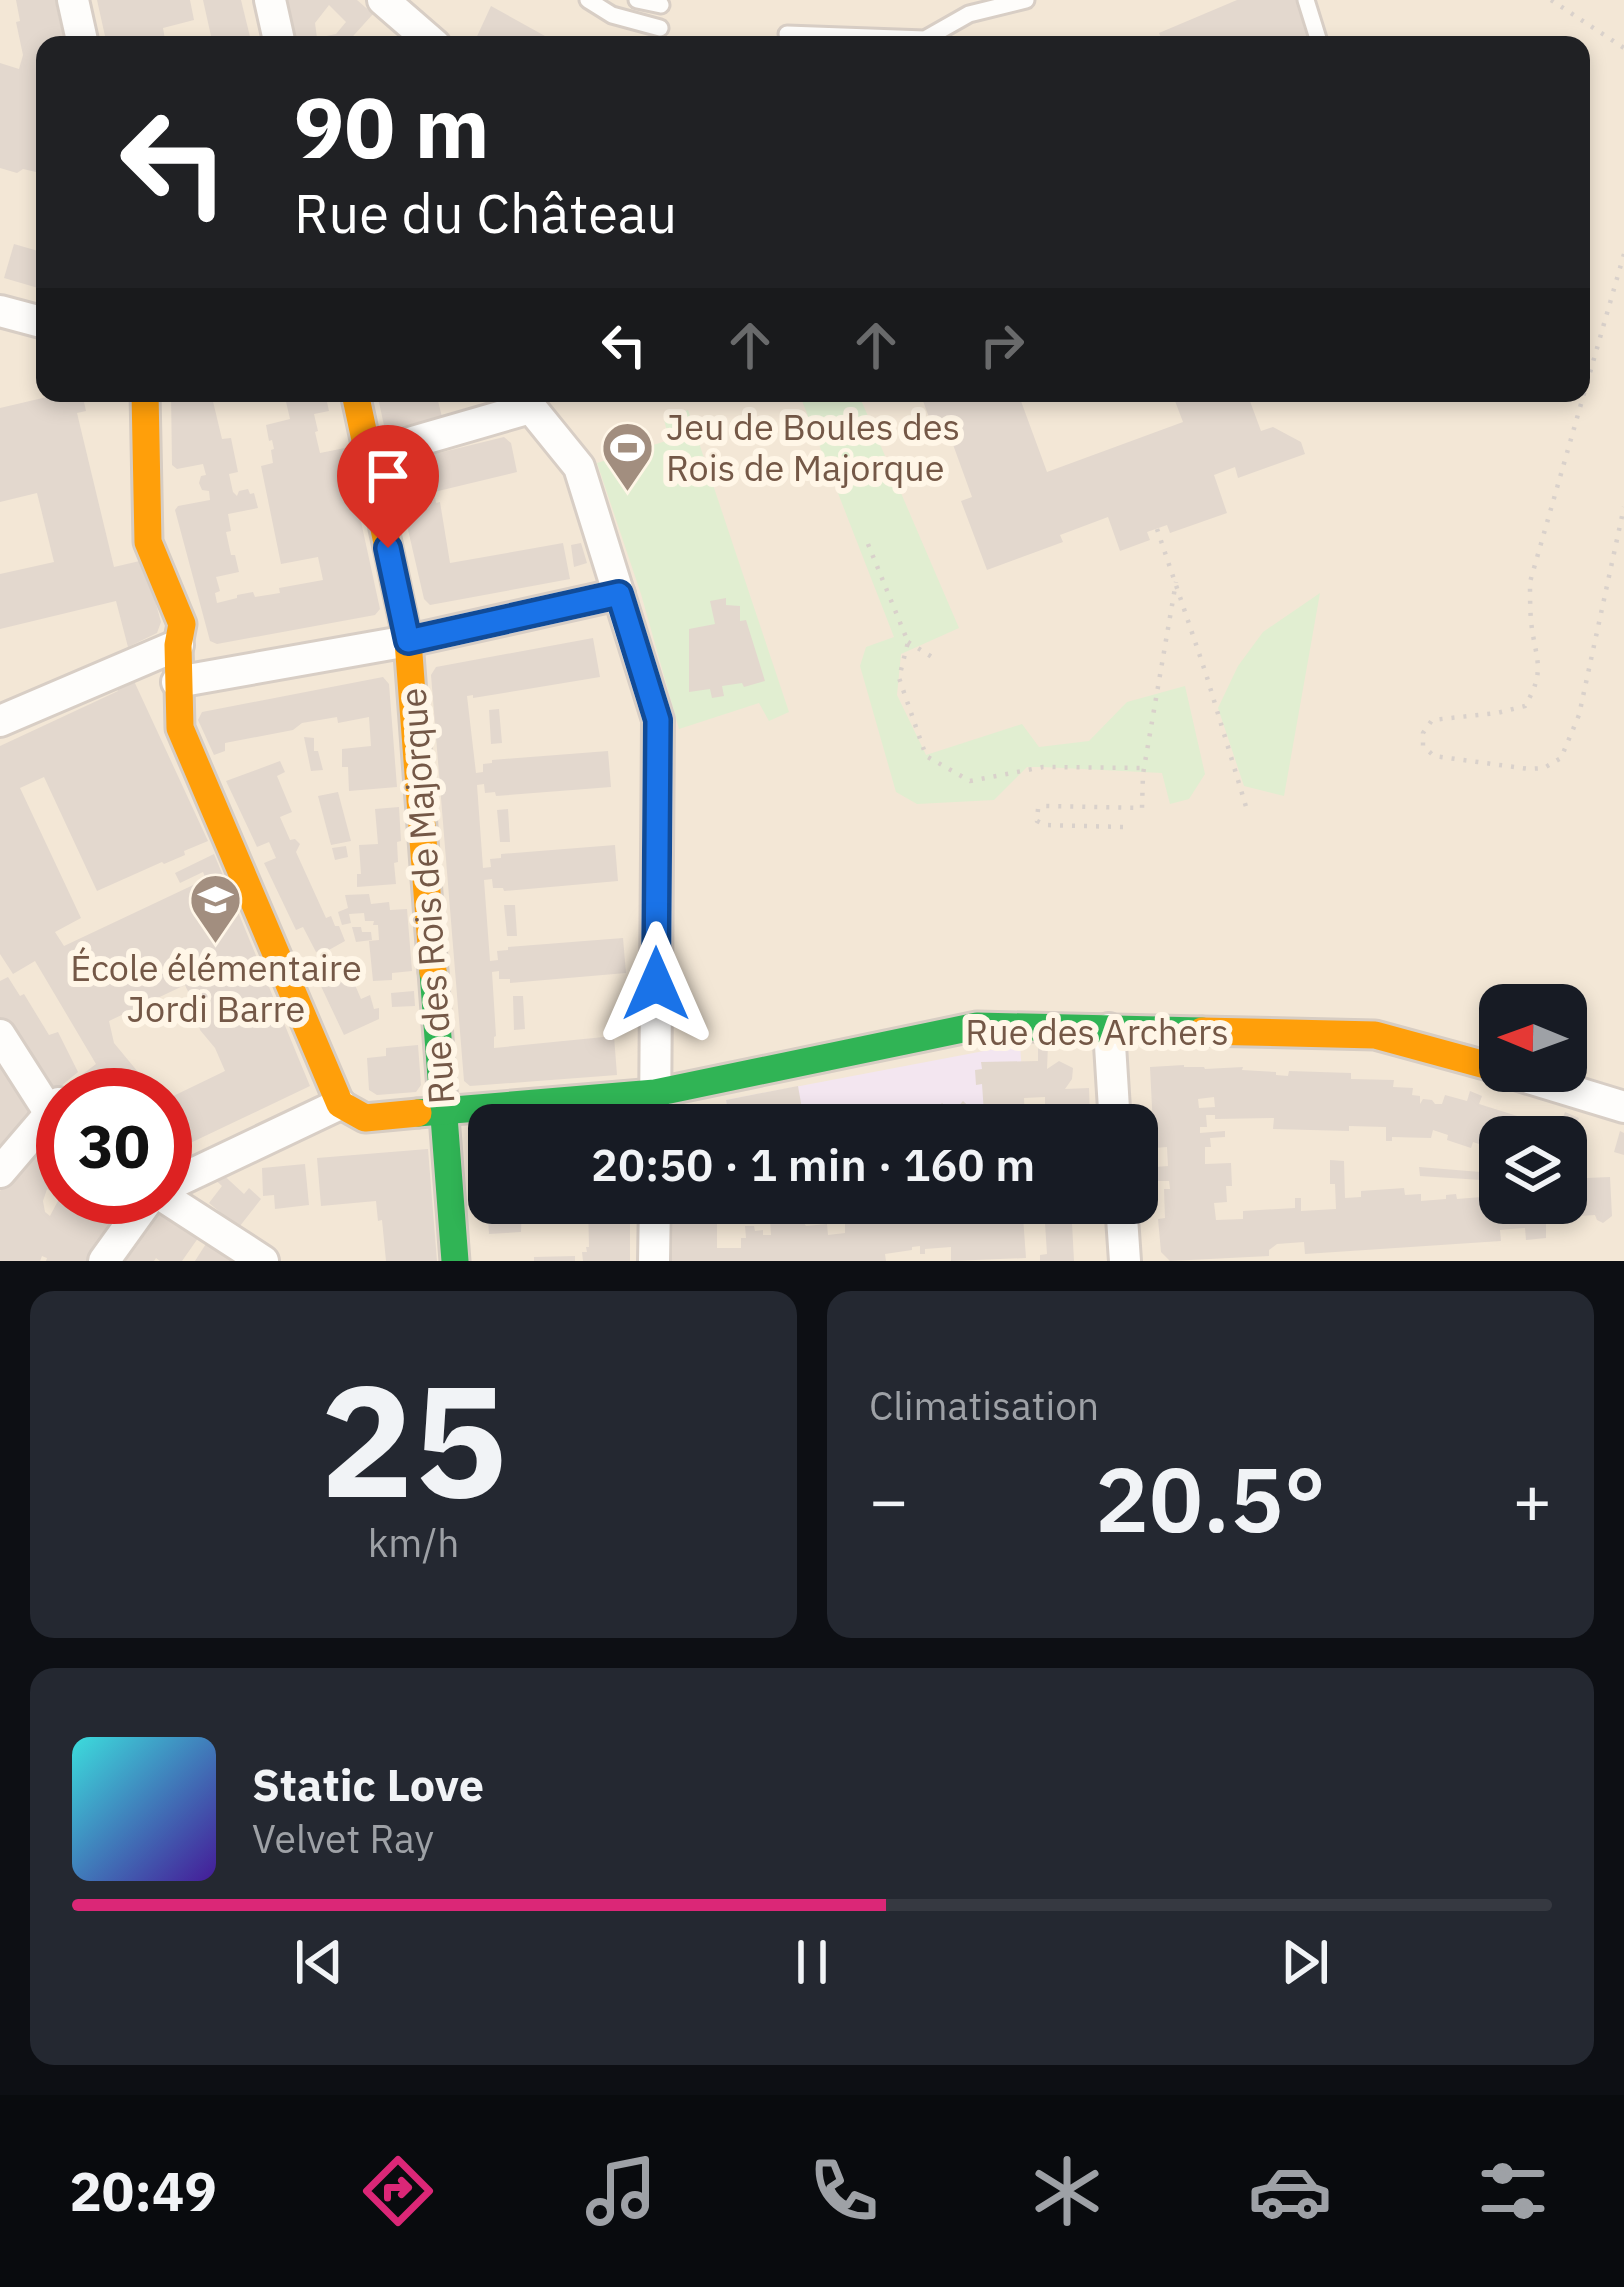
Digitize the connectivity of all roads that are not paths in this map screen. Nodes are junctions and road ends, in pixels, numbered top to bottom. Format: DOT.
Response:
graph roads {
  1 [pos="73,0"];
  2 [pos="270,0"];
  3 [pos="382,0"];
  4 [pos="588,0"];
  5 [pos="637,0"];
  6 [pos="1026,0"];
  7 [pos="1306,0"];
  8 [pos="661,5"];
  9 [pos="967,7"];
  10 [pos="661,28"];
  11 [pos="787,34"];
  12 [pos="81,36"];
  13 [pos="278,36"];
  14 [pos="424,36"];
  15 [pos="822,36"];
  16 [pos="933,36"];
  17 [pos="1316,36"];
  18 [pos="0,310"];
  19 [pos="36,320"];
  20 [pos="145,402"];
  21 [pos="357,402"];
  22 [pos="519,402"];
  23 [pos="527,402"];
  24 [pos="368,455"];
  25 [pos="619,594"];
  26 [pos="408,641"];
  27 [pos="178,645"];
  28 [pos="177,682"];
  29 [pos="0,721"];
  30 [pos="1109,1029"];
  31 [pos="0,1035"];
  32 [pos="1479,1063"];
  33 [pos="36,1080"];
  34 [pos="1575,1092"];
  35 [pos="656,1093"];
  36 [pos="656,1104"];
  37 [pos="1114,1104"];
  38 [pos="340,1105"];
  39 [pos="1624,1107"];
  40 [pos="444,1112"];
  41 [pos="36,1132"];
  42 [pos="0,1172"];
  43 [pos="192,1174"];
  44 [pos="192,1215"];
  45 [pos="131,1224"];
  46 [pos="655,1224"];
  47 [pos="1122,1224"];
  48 [pos="104,1261"];
  49 [pos="262,1261"];
  50 [pos="455,1261"];
  51 [pos="654,1261"];
  52 [pos="1125,1261"];
  1 -- 12 [label="street"];
  2 -- 13 [label="street"];
  3 -- 14 [label="street"];
  4 -- 10 [label="lane"];
  5 -- 8 [label="lane"];
  6 -- 9 [label="lane"];
  7 -- 17 [label="lane"];
  9 -- 16 [label="lane"];
  11 -- 15 [label="lane"];
  18 -- 19 [label="street"];
  20 -- 27 [label="street"];
  21 -- 24 [label="street, Rue des Rois de Majorque"];
  22 -- 24 [label="street"];
  23 -- 25 [label="street"];
  24 -- 26 [label="street, Rue des Rois de Majorque"];
  25 -- 26 [label="street"];
  25 -- 35 [label="street"];
  26 -- 28 [label="street"];
  26 -- 40 [label="street, Rue des Rois de Majorque"];
  27 -- 28 [label="street"];
  27 -- 29 [label="street"];
  28 -- 38 [label="street"];
  30 -- 32 [label="street, Rue des Archers"];
  30 -- 35 [label="street, Rue des Archers"];
  30 -- 37 [label="street"];
  31 -- 33 [label="street"];
  34 -- 39 [label="street, Rue des Archers"];
  35 -- 36 [label="street"];
  35 -- 40 [label="street, Rue des Archers"];
  38 -- 40 [label="street, Rue des Archers"];
  38 -- 43 [label="street"];
  40 -- 50 [label="street, Rue des Rois de Majorque"];
  41 -- 42 [label="street"];
  44 -- 49 [label="street"];
  45 -- 48 [label="street"];
  46 -- 51 [label="street"];
  47 -- 52 [label="street"];
}
